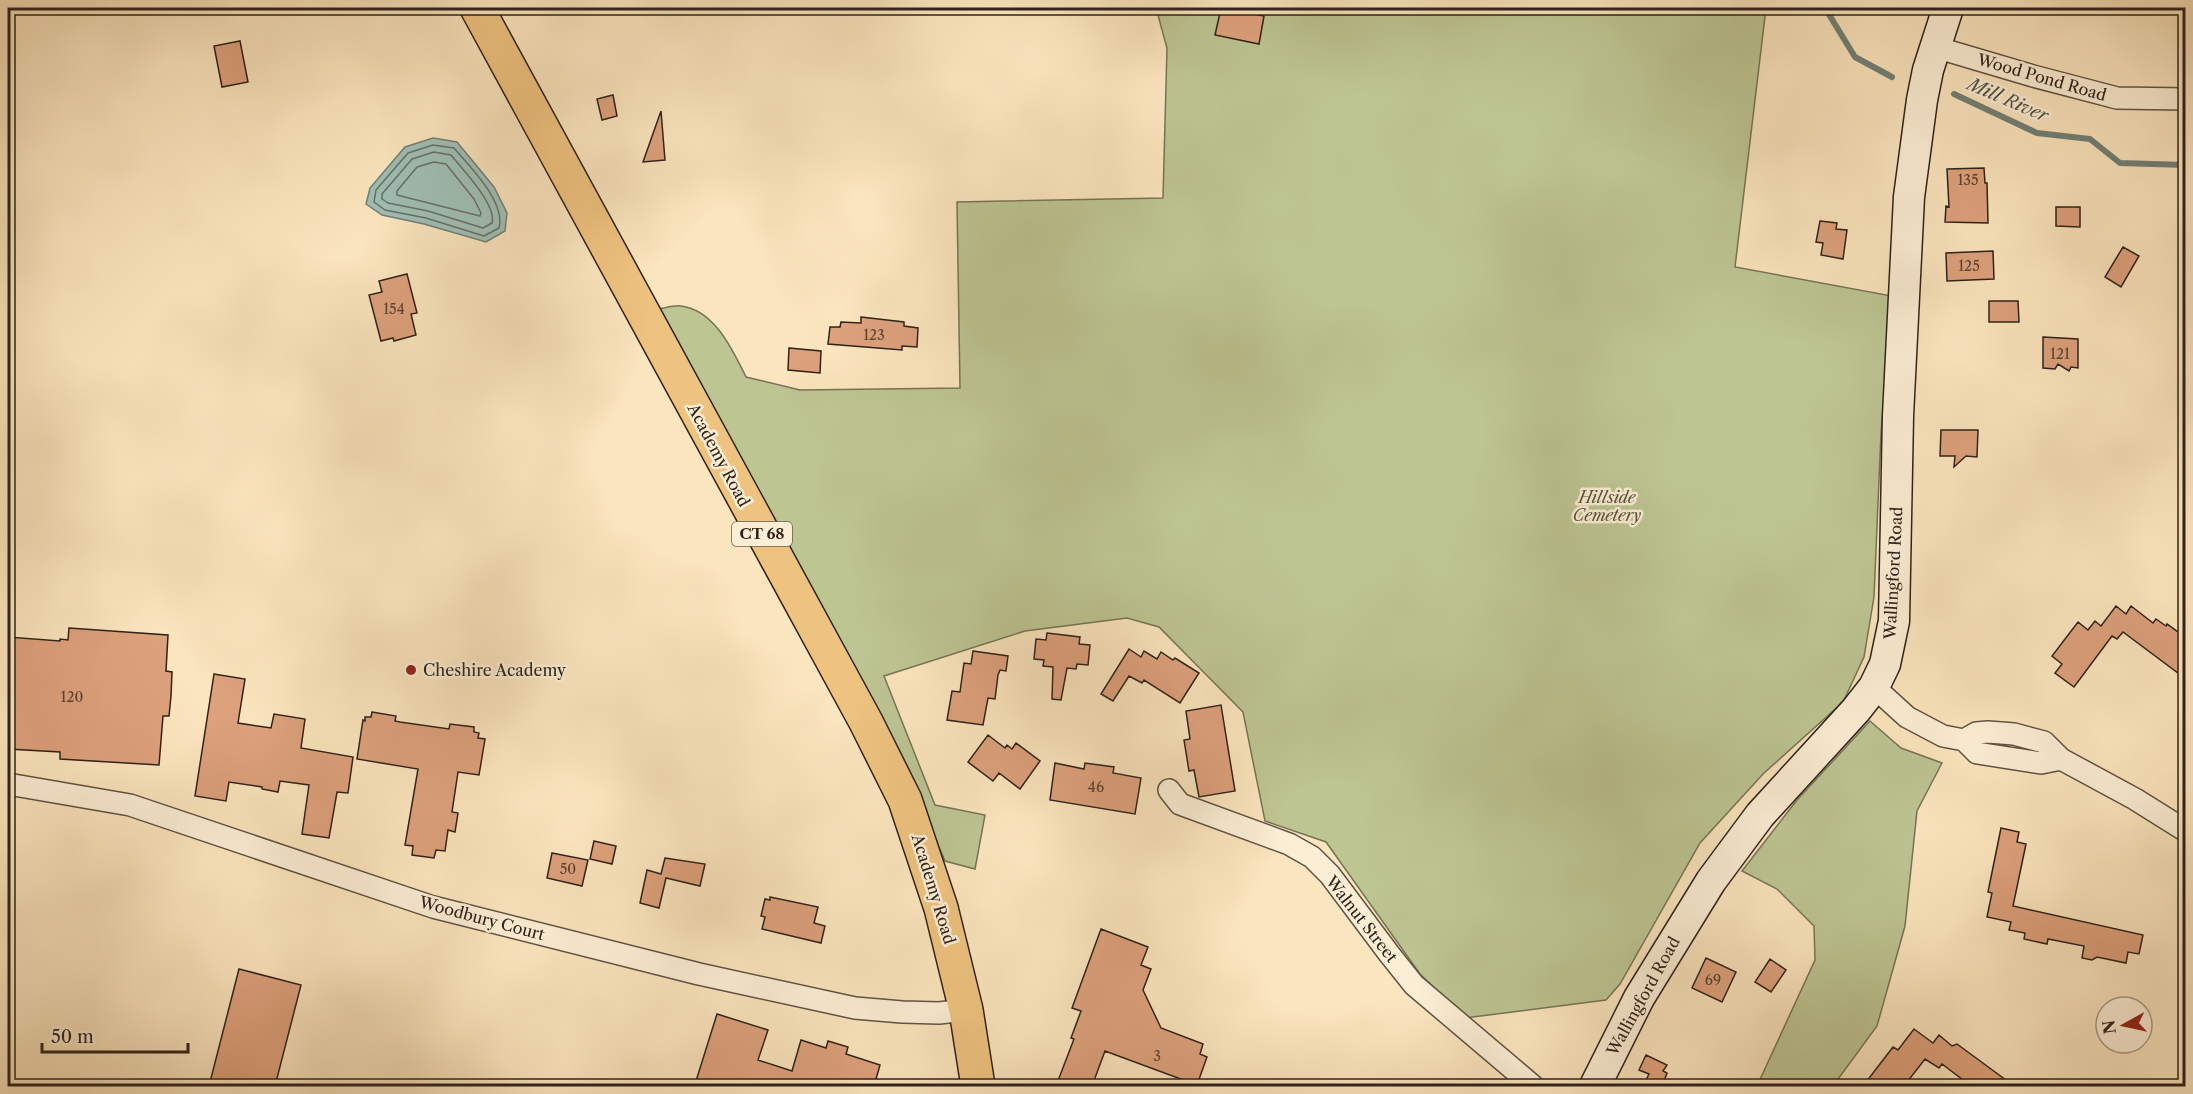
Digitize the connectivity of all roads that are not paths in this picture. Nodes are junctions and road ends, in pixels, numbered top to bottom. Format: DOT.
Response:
graph roads {
  1 [pos="477,8"];
  2 [pos="1948,8"];
  3 [pos="1935,47"];
  4 [pos="2186,99"];
  5 [pos="1874,687"];
  6 [pos="8,784"];
  7 [pos="1169,790"];
  8 [pos="2186,831"];
  9 [pos="966,1010"];
  10 [pos="978,1086"];
  11 [pos="1533,1086"];
  12 [pos="1594,1086"];
  1 -- 9 [label="main road, Academy Road / CT 68"];
  2 -- 3 [label="street, Wallingford Road"];
  3 -- 4 [label="street, Wood Pond Road"];
  3 -- 5 [label="street, Wallingford Road"];
  5 -- 8 [label="street"];
  5 -- 12 [label="street, Wallingford Road"];
  6 -- 9 [label="street, Woodbury Court"];
  7 -- 11 [label="street, Walnut Street"];
  9 -- 10 [label="main road, Academy Road / CT 68"];
}
